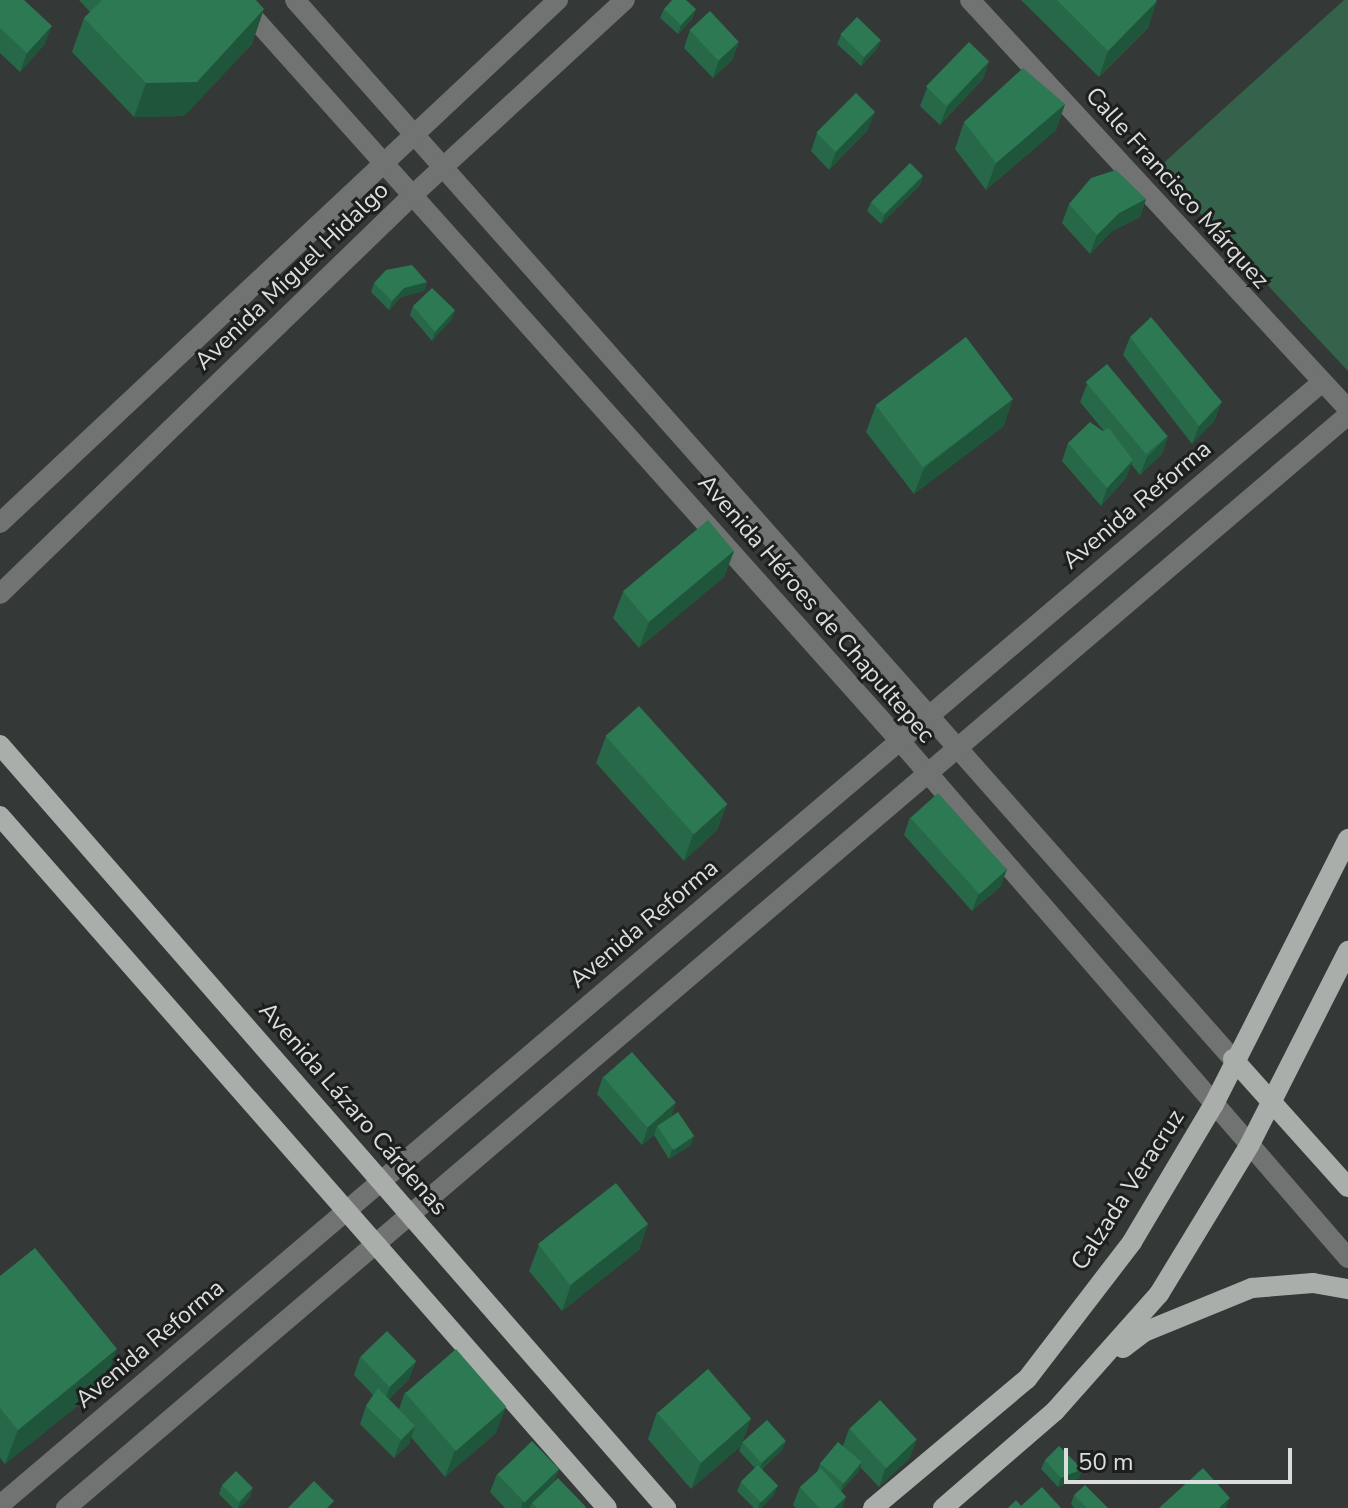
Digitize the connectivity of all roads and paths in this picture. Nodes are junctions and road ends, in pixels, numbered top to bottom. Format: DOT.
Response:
graph roads {
  1 [pos="238,0"];
  2 [pos="295,0"];
  3 [pos="558,0"];
  4 [pos="625,0"];
  5 [pos="970,0"];
  6 [pos="413,132"];
  7 [pos="386,160"];
  8 [pos="442,169"];
  9 [pos="415,193"];
  10 [pos="1321,383"];
  11 [pos="1348,412"];
  12 [pos="0,523"];
  13 [pos="0,594"];
  14 [pos="927,717"];
  15 [pos="900,741"];
  16 [pos="0,745"];
  17 [pos="958,748"];
  18 [pos="927,775"];
  19 [pos="0,816"];
  20 [pos="1348,839"];
  21 [pos="1348,951"];
  22 [pos="1233,1059"];
  23 [pos="1272,1103"];
  24 [pos="1214,1104"];
  25 [pos="1249,1146"];
  26 [pos="381,1181"];
  27 [pos="1348,1187"];
  28 [pos="344,1213"];
  29 [pos="410,1214"];
  30 [pos="373,1246"];
  31 [pos="1348,1258"];
  32 [pos="1348,1289"];
  33 [pos="1085,1377"];
  34 [pos="0,1505"];
  35 [pos="66,1508"];
  36 [pos="607,1508"];
  37 [pos="666,1508"];
  38 [pos="873,1508"];
  39 [pos="943,1508"];
  1 -- 7 [label="street, Avenida Héroes de Chapultepec"];
  2 -- 6 [label="street, Avenida Héroes de Chapultepec"];
  3 -- 6 [label="street, Avenida Miguel Hidalgo"];
  4 -- 8 [label="street, Avenida Miguel Hidalgo"];
  5 -- 10 [label="street, Calle Francisco Márquez"];
  6 -- 7 [label="street, Avenida Miguel Hidalgo"];
  6 -- 8 [label="street, Avenida Héroes de Chapultepec"];
  7 -- 9 [label="street, Avenida Héroes de Chapultepec"];
  7 -- 12 [label="street, Avenida Miguel Hidalgo"];
  8 -- 9 [label="street, Avenida Miguel Hidalgo"];
  8 -- 14 [label="street, Avenida Héroes de Chapultepec"];
  9 -- 13 [label="street, Avenida Miguel Hidalgo"];
  9 -- 15 [label="street, Avenida Héroes de Chapultepec"];
  10 -- 11 [label="street, Calle Francisco Márquez"];
  10 -- 14 [label="street, Avenida Reforma"];
  11 -- 17 [label="street"];
  14 -- 15 [label="street, Avenida Reforma"];
  14 -- 17 [label="street, Avenida Héroes de Chapultepec"];
  15 -- 18 [label="street, Avenida Héroes de Chapultepec"];
  15 -- 26 [label="street, Avenida Reforma"];
  16 -- 26 [label="main road, Avenida Lázaro Cárdenas"];
  17 -- 18 [label="street"];
  17 -- 22 [label="street, Avenida Héroes de Chapultepec"];
  18 -- 24 [label="street, Avenida Héroes de Chapultepec"];
  18 -- 29 [label="street"];
  19 -- 28 [label="main road"];
  20 -- 22 [label="main road, Calzada Veracruz"];
  21 -- 23 [label="main road"];
  22 -- 23 [label="main road, Avenida Héroes de Chapultepec"];
  22 -- 24 [label="main road, Calzada Veracruz"];
  23 -- 25 [label="main road"];
  23 -- 27 [label="main road, Avenida Héroes de Chapultepec"];
  24 -- 25 [label="street, Avenida Héroes de Chapultepec"];
  24 -- 38 [label="main road, Calzada Veracruz"];
  25 -- 31 [label="street, Avenida Héroes de Chapultepec"];
  25 -- 33 [label="main road"];
  26 -- 28 [label="street, Avenida Reforma"];
  26 -- 29 [label="main road, Avenida Lázaro Cárdenas"];
  28 -- 30 [label="main road"];
  28 -- 34 [label="street, Avenida Reforma"];
  29 -- 30 [label="street"];
  29 -- 37 [label="main road, Avenida Lázaro Cárdenas"];
  30 -- 35 [label="street"];
  30 -- 36 [label="main road"];
  32 -- 33 [label="main road"];
  33 -- 39 [label="main road"];
}
